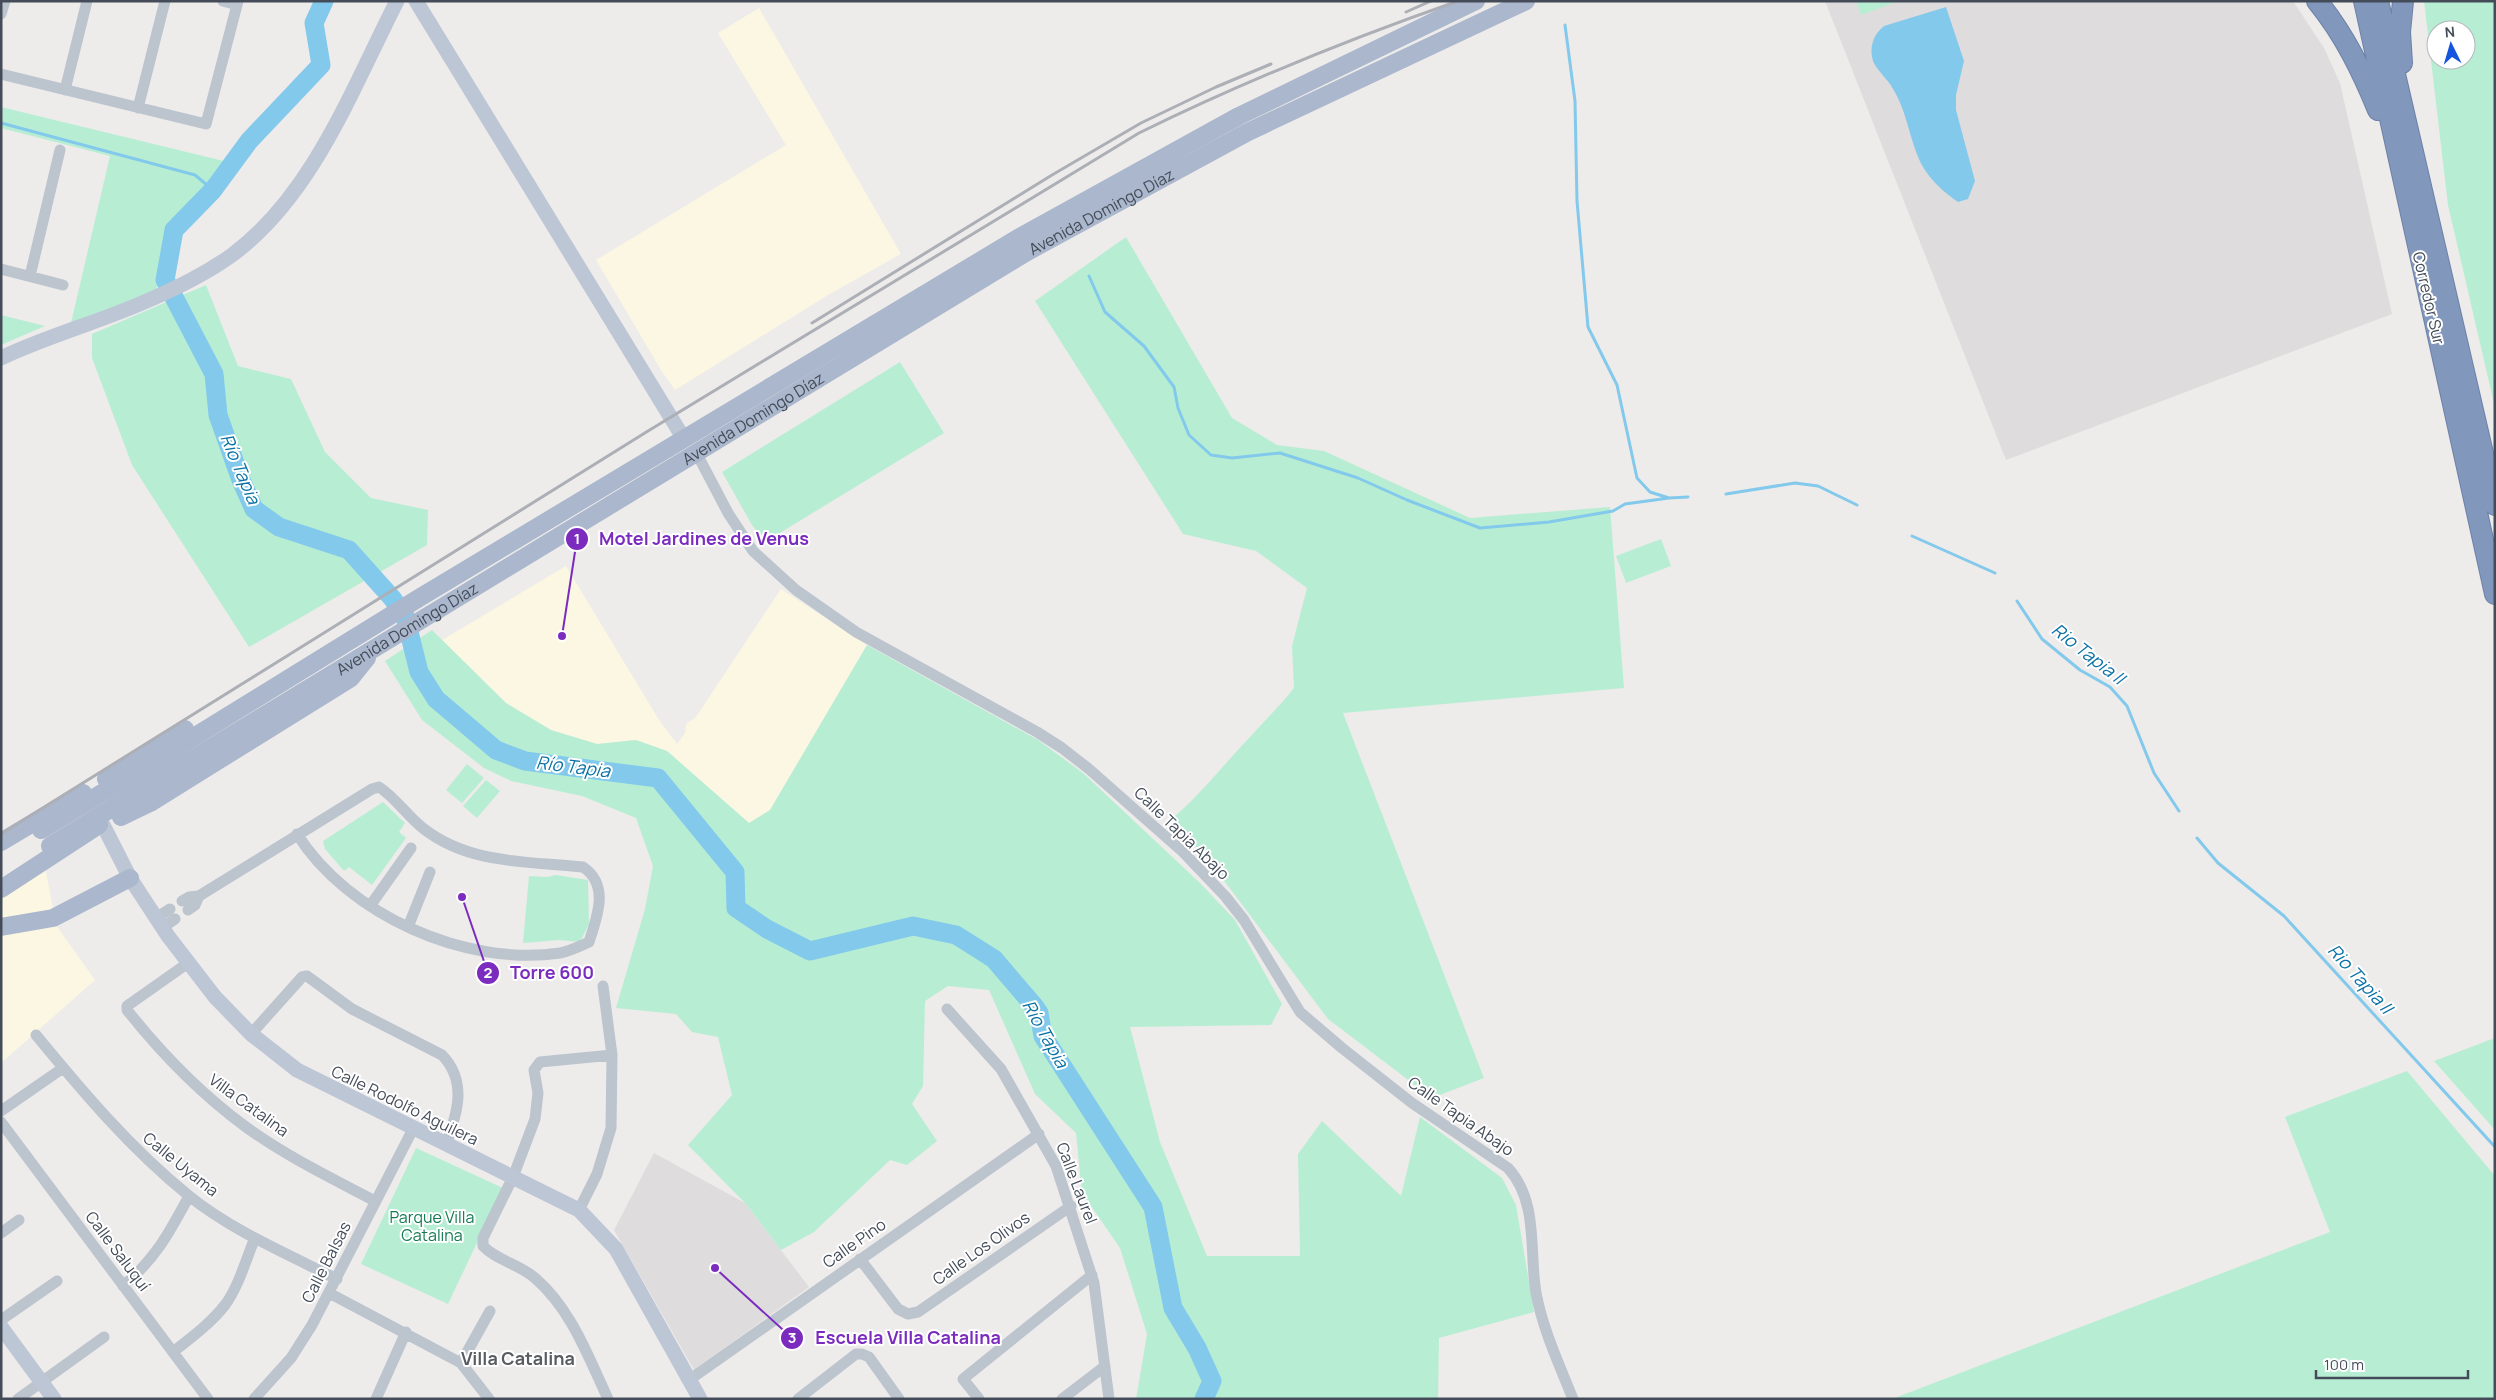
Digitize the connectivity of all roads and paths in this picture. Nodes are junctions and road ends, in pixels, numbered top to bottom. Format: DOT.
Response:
graph roads {
  1 [pos="4,1"];
  2 [pos="87,1"];
  3 [pos="166,1"];
  4 [pos="223,1"];
  5 [pos="397,1"];
  6 [pos="416,1"];
  7 [pos="1476,1"];
  8 [pos="1526,1"];
  9 [pos="2317,1"];
  10 [pos="2364,1"];
  11 [pos="2378,1"];
  12 [pos="2403,1"];
  13 [pos="238,3"];
  14 [pos="1,14"];
  15 [pos="1,74"];
  16 [pos="65,90"];
  17 [pos="138,108"];
  18 [pos="60,150"];
  19 [pos="2406,154"];
  20 [pos="1,269"];
  21 [pos="30,276"];
  22 [pos="63,285"];
  23 [pos="1,358"];
  24 [pos="684,439"];
  25 [pos="696,454"];
  26 [pos="2495,505"];
  27 [pos="2495,594"];
  28 [pos="370,629"];
  29 [pos="379,645"];
  30 [pos="106,779"];
  31 [pos="82,793"];
  32 [pos="121,817"];
  33 [pos="102,824"];
  34 [pos="298,834"];
  35 [pos="1,842"];
  36 [pos="411,848"];
  37 [pos="1,854"];
  38 [pos="430,872"];
  39 [pos="1,877"];
  40 [pos="130,878"];
  41 [pos="1,889"];
  42 [pos="185,906"];
  43 [pos="370,906"];
  44 [pos="172,914"];
  45 [pos="159,923"];
  46 [pos="1,927"];
  47 [pos="408,927"];
  48 [pos="188,963"];
  49 [pos="603,986"];
  50 [pos="947,1009"];
  51 [pos="251,1034"];
  52 [pos="36,1035"];
  53 [pos="612,1056"];
  54 [pos="64,1068"];
  55 [pos="1,1111"];
  56 [pos="1,1122"];
  57 [pos="413,1129"];
  58 [pos="1038,1134"];
  59 [pos="446,1145"];
  60 [pos="513,1177"];
  61 [pos="189,1196"];
  62 [pos="375,1201"];
  63 [pos="1071,1206"];
  64 [pos="579,1210"];
  65 [pos="19,1220"];
  66 [pos="1,1233"];
  67 [pos="255,1238"];
  68 [pos="860,1259"];
  69 [pos="1092,1275"];
  70 [pos="337,1279"];
  71 [pos="57,1281"];
  72 [pos="123,1286"];
  73 [pos="329,1293"];
  74 [pos="490,1311"];
  75 [pos="1,1320"];
  76 [pos="1,1327"];
  77 [pos="406,1332"];
  78 [pos="104,1337"];
  79 [pos="173,1352"];
  80 [pos="460,1363"];
  81 [pos="1105,1366"];
  82 [pos="690,1380"];
  83 [pos="42,1382"];
  84 [pos="377,1398"];
  85 [pos="18,1399"];
  86 [pos="54,1399"];
  87 [pos="208,1399"];
  88 [pos="254,1399"];
  89 [pos="489,1399"];
  90 [pos="608,1399"];
  91 [pos="700,1399"];
  92 [pos="798,1399"];
  93 [pos="899,1399"];
  94 [pos="979,1399"];
  95 [pos="1062,1399"];
  96 [pos="1109,1399"];
  97 [pos="1573,1399"];
  1 -- 14 [label="street"];
  2 -- 16 [label="street"];
  3 -- 17 [label="street"];
  4 -- 13 [label="street"];
  5 -- 23 [label="street"];
  6 -- 24 [label="street"];
  7 -- 24 [label="main road, Avenida Domingo Díaz"];
  8 -- 25 [label="main road, Avenida Domingo Díaz"];
  9 -- 19 [label="highway"];
  10 -- 19 [label="highway, Corredor Sur"];
  11 -- 19 [label="highway, Corredor Sur"];
  12 -- 19 [label="highway"];
  13 -- 17 [label="street"];
  15 -- 16 [label="street"];
  16 -- 17 [label="street"];
  18 -- 21 [label="street"];
  19 -- 26 [label="highway, Corredor Sur"];
  19 -- 27 [label="highway, Corredor Sur"];
  20 -- 21 [label="street"];
  21 -- 22 [label="street"];
  24 -- 28 [label="main road, Avenida Domingo Díaz"];
  25 -- 29 [label="main road, Avenida Domingo Díaz"];
  25 -- 97 [label="street, Calle Tapia Abajo"];
  28 -- 30 [label="main road"];
  28 -- 37 [label="main road, Avenida Domingo Díaz, bridge"];
  29 -- 32 [label="main road"];
  29 -- 39 [label="main road, Avenida Domingo Díaz, bridge"];
  30 -- 31 [label="street"];
  30 -- 32 [label="street"];
  31 -- 33 [label="street"];
  31 -- 35 [label="main road"];
  32 -- 33 [label="street"];
  33 -- 40 [label="street, Calle Rodolfo Aguilera"];
  33 -- 41 [label="main road"];
  34 -- 42 [label="street"];
  34 -- 43 [label="street"];
  34 -- 47 [label="street"];
  36 -- 43 [label="street"];
  38 -- 47 [label="street"];
  40 -- 45 [label="street, Calle Rodolfo Aguilera"];
  40 -- 46 [label="main road"];
  43 -- 47 [label="street"];
  44 -- 45 [label="street"];
  45 -- 48 [label="street, Calle Rodolfo Aguilera"];
  48 -- 51 [label="street, Calle Rodolfo Aguilera"];
  48 -- 62 [label="street, Villa Catalina"];
  49 -- 53 [label="street"];
  50 -- 58 [label="street, Calle Laurel"];
  51 -- 57 [label="street, Calle Rodolfo Aguilera"];
  51 -- 59 [label="street"];
  52 -- 54 [label="street, Calle Uyama"];
  53 -- 60 [label="street"];
  53 -- 64 [label="street"];
  54 -- 55 [label="street"];
  54 -- 61 [label="street, Calle Uyama"];
  56 -- 72 [label="street, Calle Saluquí"];
  57 -- 59 [label="street, Calle Rodolfo Aguilera"];
  57 -- 62 [label="street, Calle Balsas"];
  58 -- 63 [label="street, Calle Laurel"];
  58 -- 68 [label="street, Calle Pino"];
  59 -- 60 [label="street, Calle Rodolfo Aguilera"];
  60 -- 64 [label="street, Calle Rodolfo Aguilera"];
  60 -- 90 [label="street"];
  61 -- 67 [label="street, Calle Uyama"];
  61 -- 72 [label="street"];
  62 -- 70 [label="street, Calle Balsas"];
  63 -- 68 [label="street, Calle Los Olivos"];
  63 -- 69 [label="street, Calle Laurel"];
  64 -- 82 [label="street, Calle Rodolfo Aguilera"];
  65 -- 66 [label="street"];
  67 -- 70 [label="street, Calle Uyama"];
  67 -- 79 [label="street"];
  68 -- 82 [label="street, Calle Pino"];
  69 -- 81 [label="street, Calle Laurel"];
  69 -- 94 [label="street"];
  70 -- 73 [label="street, Calle Balsas"];
  71 -- 75 [label="street"];
  72 -- 79 [label="street, Calle Saluquí"];
  73 -- 77 [label="street"];
  73 -- 88 [label="street, Calle Balsas"];
  74 -- 80 [label="street"];
  76 -- 83 [label="street"];
  77 -- 80 [label="street"];
  77 -- 84 [label="street"];
  78 -- 83 [label="street"];
  79 -- 87 [label="street, Calle Saluquí"];
  80 -- 89 [label="street"];
  81 -- 95 [label="street"];
  81 -- 96 [label="street, Calle Laurel"];
  82 -- 91 [label="street, Calle Rodolfo Aguilera"];
  83 -- 85 [label="street"];
  83 -- 86 [label="street"];
  92 -- 93 [label="street"];
}
